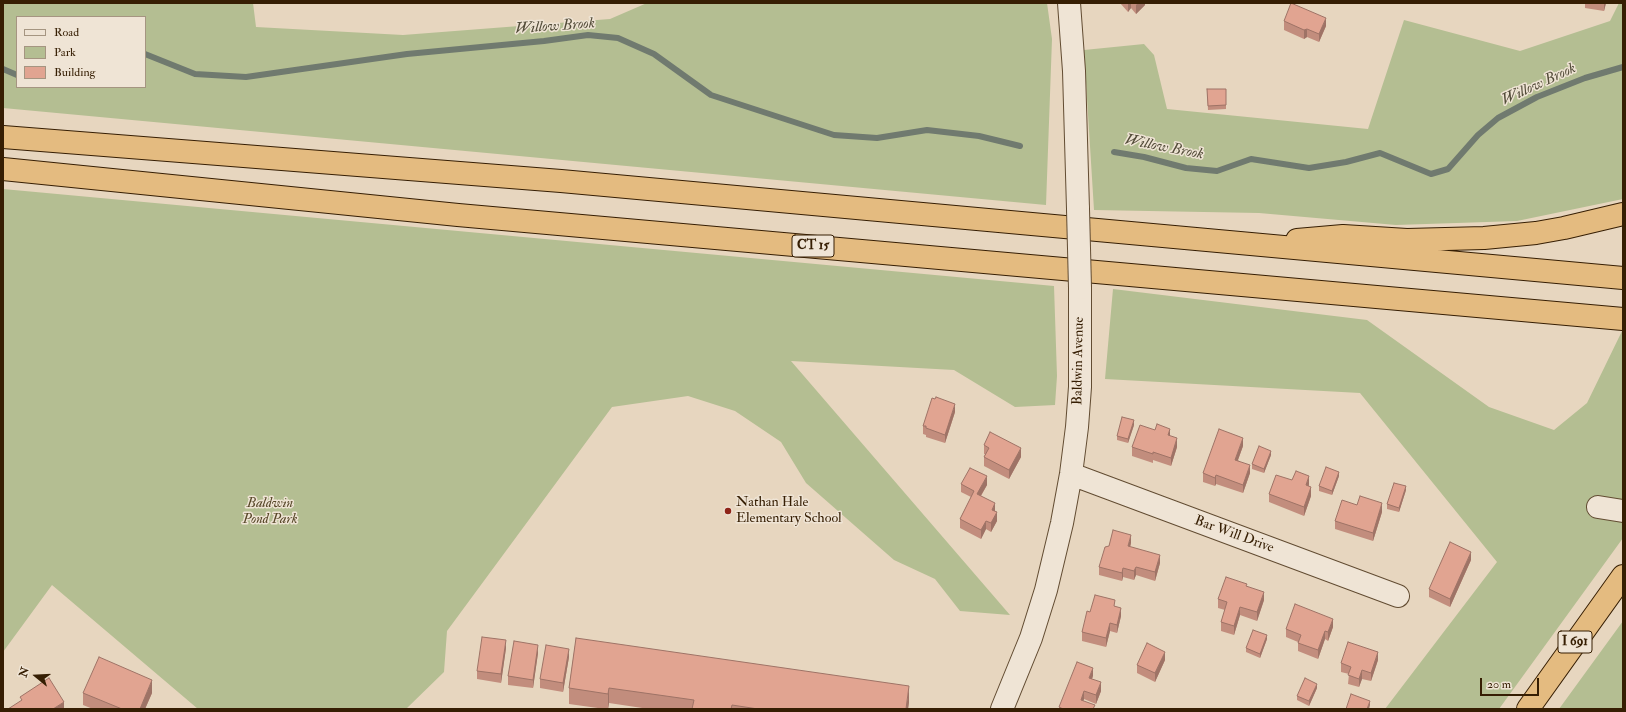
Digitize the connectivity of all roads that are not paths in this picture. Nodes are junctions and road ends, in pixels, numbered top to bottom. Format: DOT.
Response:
graph roads {
  1 [pos="1069,3"];
  2 [pos="3,137"];
  3 [pos="3,169"];
  4 [pos="1623,214"];
  5 [pos="1264,246"];
  6 [pos="1623,278"];
  7 [pos="1623,319"];
  8 [pos="1071,474"];
  9 [pos="1598,507"];
  10 [pos="1623,511"];
  11 [pos="1623,576"];
  12 [pos="1398,596"];
  13 [pos="1002,709"];
  14 [pos="1528,709"];
  1 -- 8 [label="street, Baldwin Avenue, bridge"];
  2 -- 5 [label="highway"];
  3 -- 7 [label="highway, CT 15"];
  4 -- 5 [label="highway"];
  5 -- 6 [label="highway"];
  8 -- 12 [label="street, Bar Will Drive"];
  8 -- 13 [label="street, Baldwin Avenue"];
  9 -- 10 [label="street"];
  11 -- 14 [label="highway, I 691"];
}
